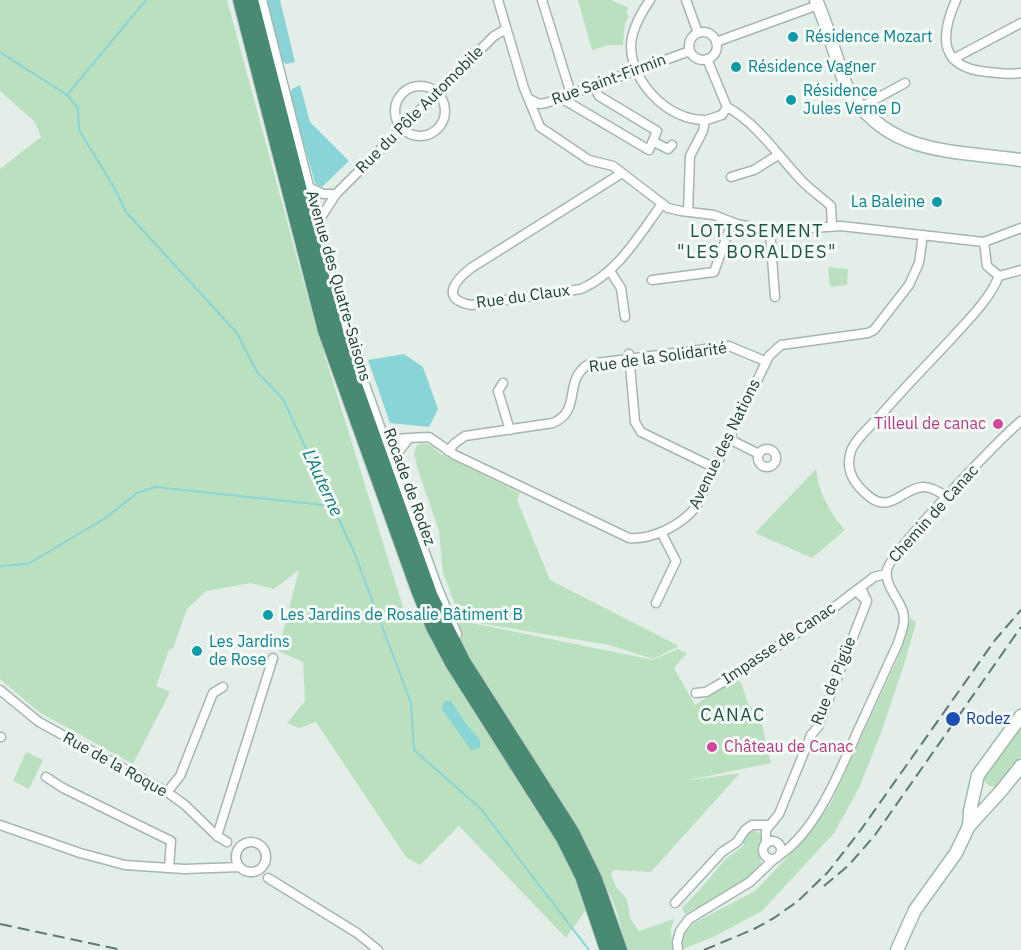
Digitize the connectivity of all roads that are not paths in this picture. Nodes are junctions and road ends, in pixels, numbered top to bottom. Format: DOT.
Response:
graph roads {
  1 [pos="240,0"];
  2 [pos="251,0"];
  3 [pos="262,0"];
  4 [pos="498,0"];
  5 [pos="542,0"];
  6 [pos="650,0"];
  7 [pos="686,0"];
  8 [pos="956,0"];
  9 [pos="817,3"];
  10 [pos="1021,23"];
  11 [pos="506,28"];
  12 [pos="698,33"];
  13 [pos="716,42"];
  14 [pos="690,51"];
  15 [pos="707,59"];
  16 [pos="953,59"];
  17 [pos="637,70"];
  18 [pos="1021,73"];
  19 [pos="905,83"];
  20 [pos="593,86"];
  21 [pos="437,93"];
  22 [pos="571,94"];
  23 [pos="528,98"];
  24 [pos="561,98"];
  25 [pos="539,104"];
  26 [pos="861,106"];
  27 [pos="728,107"];
  28 [pos="705,120"];
  29 [pos="537,122"];
  30 [pos="402,128"];
  31 [pos="654,142"];
  32 [pos="672,145"];
  33 [pos="778,155"];
  34 [pos="1021,160"];
  35 [pos="622,173"];
  36 [pos="731,177"];
  37 [pos="309,187"];
  38 [pos="336,194"];
  39 [pos="662,204"];
  40 [pos="688,212"];
  41 [pos="318,222"];
  42 [pos="732,222"];
  43 [pos="832,226"];
  44 [pos="1021,228"];
  45 [pos="770,231"];
  46 [pos="923,235"];
  47 [pos="984,242"];
  48 [pos="1021,270"];
  49 [pos="610,271"];
  50 [pos="999,276"];
  51 [pos="652,280"];
  52 [pos="775,297"];
  53 [pos="625,317"];
  54 [pos="629,356"];
  55 [pos="765,361"];
  56 [pos="503,383"];
  57 [pos="1021,421"];
  58 [pos="510,430"];
  59 [pos="383,434"];
  60 [pos="409,438"];
  61 [pos="729,439"];
  62 [pos="448,451"];
  63 [pos="759,454"];
  64 [pos="394,464"];
  65 [pos="714,468"];
  66 [pos="947,497"];
  67 [pos="661,532"];
  68 [pos="886,574"];
  69 [pos="858,589"];
  70 [pos="656,603"];
  71 [pos="457,634"];
  72 [pos="273,658"];
  73 [pos="223,687"];
  74 [pos="0,690"];
  75 [pos="696,693"];
  76 [pos="1021,716"];
  77 [pos="1021,766"];
  78 [pos="46,777"];
  79 [pos="544,786"];
  80 [pos="167,792"];
  81 [pos="0,825"];
  82 [pos="769,825"];
  83 [pos="969,826"];
  84 [pos="217,837"];
  85 [pos="227,842"];
  86 [pos="768,843"];
  87 [pos="244,844"];
  88 [pos="775,854"];
  89 [pos="237,860"];
  90 [pos="264,863"];
  91 [pos="169,868"];
  92 [pos="254,872"];
  93 [pos="268,878"];
  94 [pos="675,903"];
  95 [pos="378,950"];
  96 [pos="607,950"];
  97 [pos="620,950"];
  98 [pos="678,950"];
  99 [pos="897,950"];
  1 -- 96 [label="highway, Rocade de Rodez"];
  2 -- 79 [label="highway, Rocade de Rodez"];
  3 -- 37 [label="street, Avenue des Quatre-Saisons"];
  4 -- 11 [label="street"];
  5 -- 22 [label="street"];
  6 -- 17 [label="street"];
  7 -- 12 [label="street"];
  8 -- 16 [label="street"];
  9 -- 13 [label="street"];
  9 -- 26 [label="main road"];
  10 -- 16 [label="street"];
  11 -- 21 [label="street, Rue du Pôle Automobile"];
  11 -- 23 [label="street"];
  12 -- 13 [label="street"];
  12 -- 14 [label="street"];
  13 -- 15 [label="street"];
  14 -- 15 [label="street"];
  14 -- 17 [label="street, Rue Saint-Firmin"];
  15 -- 27 [label="street"];
  16 -- 18 [label="street"];
  17 -- 20 [label="street, Rue Saint-Firmin"];
  17 -- 28 [label="street"];
  19 -- 26 [label="street"];
  20 -- 22 [label="street, Rue Saint-Firmin"];
  20 -- 31 [label="street"];
  21 -- 30 [label="street, Rue du Pôle Automobile"];
  21 -- 30 [label="street"];
  21 -- 30 [label="street"];
  22 -- 24 [label="street, Rue Saint-Firmin"];
  23 -- 25 [label="street, Rue Saint-Firmin"];
  23 -- 29 [label="street"];
  24 -- 25 [label="street, Rue Saint-Firmin"];
  24 -- 31 [label="street"];
  25 -- 29 [label="street"];
  26 -- 34 [label="main road"];
  27 -- 28 [label="street"];
  27 -- 33 [label="street"];
  28 -- 40 [label="street"];
  29 -- 35 [label="street"];
  30 -- 38 [label="street, Rue du Pôle Automobile"];
  31 -- 32 [label="street"];
  33 -- 36 [label="street"];
  33 -- 43 [label="street"];
  35 -- 39 [label="street"];
  35 -- 49 [label="street, Rue du Claux"];
  37 -- 38 [label="street"];
  37 -- 41 [label="street, Avenue des Quatre-Saisons"];
  38 -- 41 [label="street, Rue du Pôle Automobile"];
  39 -- 40 [label="street"];
  39 -- 49 [label="street, Rue du Claux"];
  40 -- 42 [label="street"];
  41 -- 59 [label="street, Avenue des Quatre-Saisons"];
  42 -- 45 [label="street"];
  42 -- 51 [label="street"];
  43 -- 45 [label="street"];
  43 -- 46 [label="street"];
  44 -- 47 [label="street"];
  45 -- 52 [label="street"];
  46 -- 47 [label="street"];
  46 -- 55 [label="street, Avenue des Nations"];
  47 -- 50 [label="street"];
  48 -- 50 [label="street"];
  49 -- 53 [label="street"];
  50 -- 66 [label="street"];
  54 -- 55 [label="street, Rue de la Solidarité"];
  54 -- 58 [label="street, Rue de la Solidarité"];
  54 -- 65 [label="street"];
  55 -- 61 [label="street, Avenue des Nations"];
  56 -- 58 [label="street"];
  57 -- 66 [label="street, Chemin de Canac"];
  58 -- 62 [label="street, Rue de la Solidarité"];
  59 -- 60 [label="street, Avenue des Nations"];
  59 -- 64 [label="street, Avenue des Quatre-Saisons"];
  60 -- 62 [label="street, Avenue des Nations"];
  60 -- 64 [label="street"];
  61 -- 63 [label="street"];
  61 -- 65 [label="street, Avenue des Nations"];
  62 -- 67 [label="street, Avenue des Nations"];
  64 -- 71 [label="street, Avenue des Quatre-Saisons"];
  65 -- 67 [label="street, Avenue des Nations"];
  66 -- 68 [label="street, Chemin de Canac"];
  67 -- 70 [label="street"];
  68 -- 69 [label="street"];
  68 -- 88 [label="street, Chemin de Canac"];
  69 -- 75 [label="street, Impasse de Canac"];
  69 -- 82 [label="street, Rue de Pigüe"];
  71 -- 79 [label="highway"];
  72 -- 84 [label="street"];
  73 -- 80 [label="street"];
  74 -- 80 [label="street, Rue de la Roque"];
  76 -- 83 [label="main road"];
  77 -- 83 [label="main road"];
  78 -- 91 [label="street"];
  79 -- 97 [label="highway, Rocade de Rodez"];
  80 -- 84 [label="street, Rue de la Roque"];
  81 -- 91 [label="street"];
  82 -- 86 [label="street"];
  82 -- 94 [label="street"];
  83 -- 99 [label="main road"];
  84 -- 85 [label="street, Rue de la Roque"];
  85 -- 87 [label="street, Rue de la Roque"];
  85 -- 89 [label="street, Rue de la Roque"];
  86 -- 88 [label="street"];
  86 -- 88 [label="street"];
  87 -- 89 [label="street"];
  87 -- 90 [label="street"];
  88 -- 98 [label="street"];
  89 -- 91 [label="street"];
  89 -- 92 [label="street"];
  90 -- 92 [label="street"];
  90 -- 93 [label="street"];
  92 -- 93 [label="street"];
  93 -- 95 [label="street"];
}
